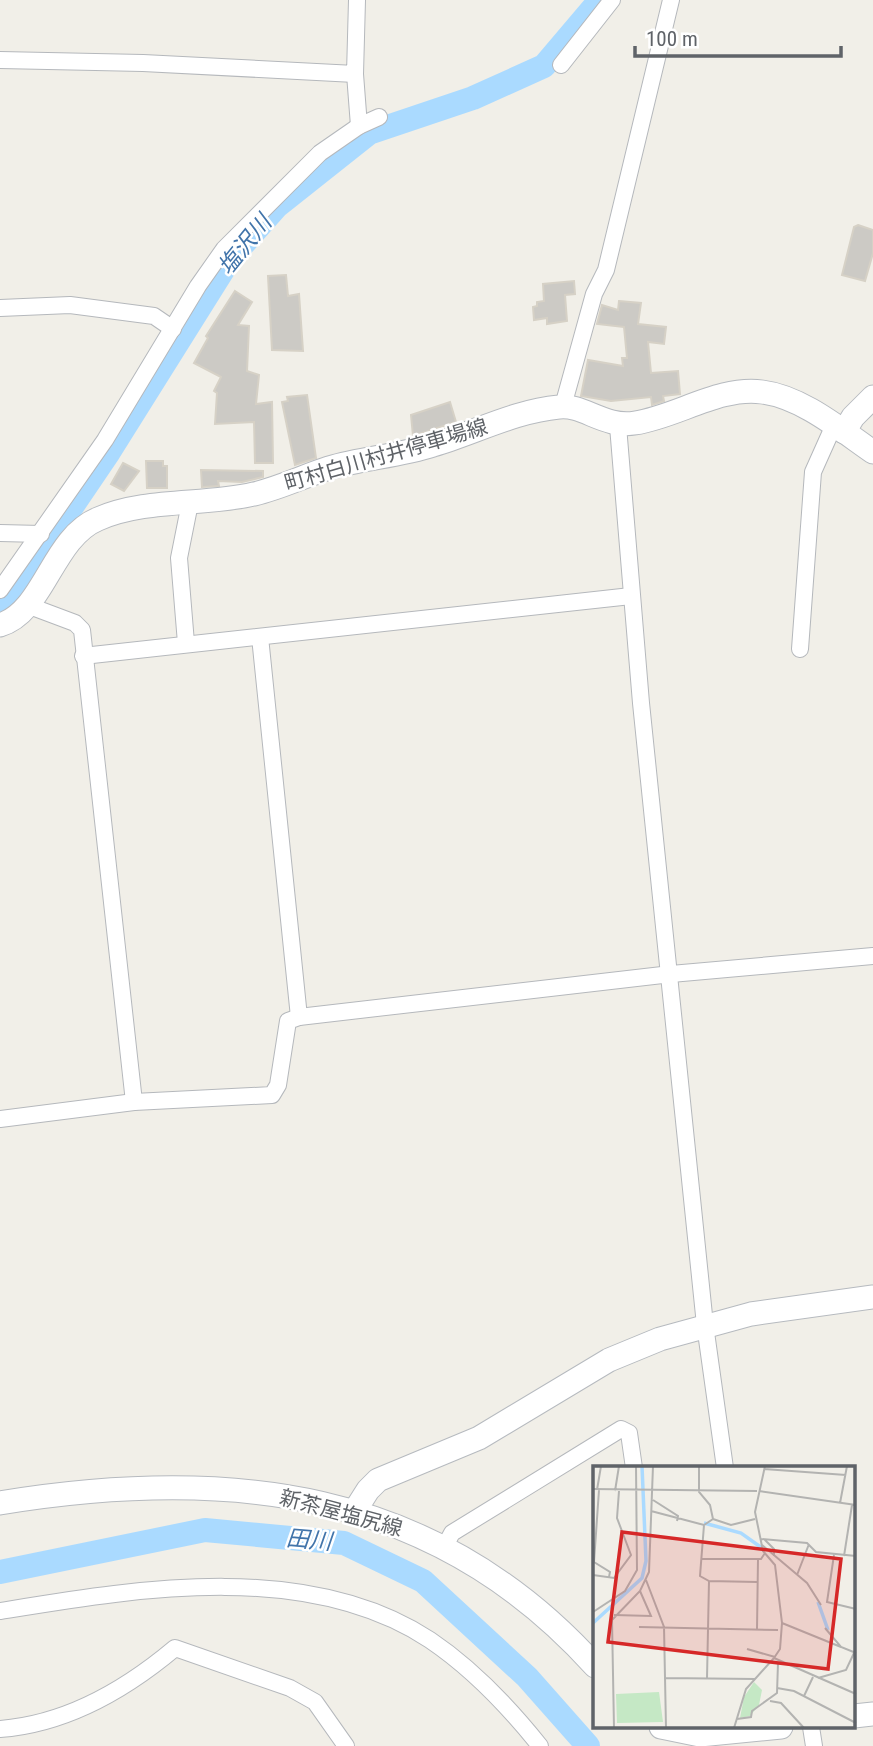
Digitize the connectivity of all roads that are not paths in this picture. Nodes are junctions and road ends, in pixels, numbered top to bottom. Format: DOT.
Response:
graph roads {
  1 [pos="357,0"];
  2 [pos="612,0"];
  3 [pos="671,0"];
  4 [pos="0,60"];
  5 [pos="561,65"];
  6 [pos="355,74"];
  7 [pos="379,117"];
  8 [pos="359,126"];
  9 [pos="0,308"];
  10 [pos="173,329"];
  11 [pos="873,397"];
  12 [pos="563,406"];
  13 [pos="618,426"];
  14 [pos="839,429"];
  15 [pos="873,452"];
  16 [pos="190,503"];
  17 [pos="0,533"];
  18 [pos="41,534"];
  19 [pos="0,590"];
  20 [pos="631,596"];
  21 [pos="27,605"];
  22 [pos="2,624"];
  23 [pos="260,637"];
  24 [pos="186,643"];
  25 [pos="800,649"];
  26 [pos="83,656"];
  27 [pos="873,956"];
  28 [pos="671,974"];
  29 [pos="299,1017"];
  30 [pos="134,1102"];
  31 [pos="0,1119"];
  32 [pos="873,1297"];
  33 [pos="705,1325"];
  34 [pos="634,1466"];
  35 [pos="725,1466"];
  36 [pos="0,1503"];
  37 [pos="354,1512"];
  38 [pos="445,1546"];
  39 [pos="0,1611"];
  40 [pos="593,1664"];
  41 [pos="667,1728"];
  42 [pos="771,1728"];
  43 [pos="811,1728"];
  44 [pos="0,1729"];
  45 [pos="346,1746"];
  46 [pos="540,1746"];
  47 [pos="814,1746"];
  1 -- 6 [label="street"];
  2 -- 5 [label="street"];
  3 -- 12 [label="street"];
  4 -- 6 [label="street"];
  6 -- 8 [label="street"];
  7 -- 8 [label="street"];
  8 -- 10 [label="street"];
  9 -- 10 [label="street"];
  10 -- 18 [label="street"];
  11 -- 14 [label="main road"];
  12 -- 13 [label="main road"];
  12 -- 16 [label="main road, 町村白川村井停車場線"];
  13 -- 14 [label="main road"];
  13 -- 20 [label="street"];
  14 -- 15 [label="main road"];
  14 -- 25 [label="street"];
  16 -- 21 [label="main road, 町村白川村井停車場線"];
  16 -- 24 [label="street"];
  17 -- 18 [label="street"];
  18 -- 19 [label="street"];
  20 -- 23 [label="street"];
  20 -- 28 [label="street"];
  21 -- 22 [label="main road, 町村白川村井停車場線"];
  21 -- 26 [label="street"];
  23 -- 24 [label="street"];
  23 -- 29 [label="street"];
  24 -- 26 [label="street"];
  26 -- 30 [label="street"];
  27 -- 28 [label="street"];
  28 -- 29 [label="street"];
  28 -- 33 [label="street"];
  29 -- 30 [label="street"];
  30 -- 31 [label="street"];
  32 -- 33 [label="main road"];
  33 -- 35 [label="street"];
  33 -- 37 [label="main road"];
  34 -- 38 [label="street"];
  36 -- 37 [label="main road, 新茶屋塩尻線"];
  37 -- 38 [label="main road, 新茶屋塩尻線"];
  38 -- 40 [label="main road, 新茶屋塩尻線"];
  39 -- 46 [label="street"];
  41 -- 42 [label="main road"];
  43 -- 47 [label="street"];
  44 -- 45 [label="street"];
}
